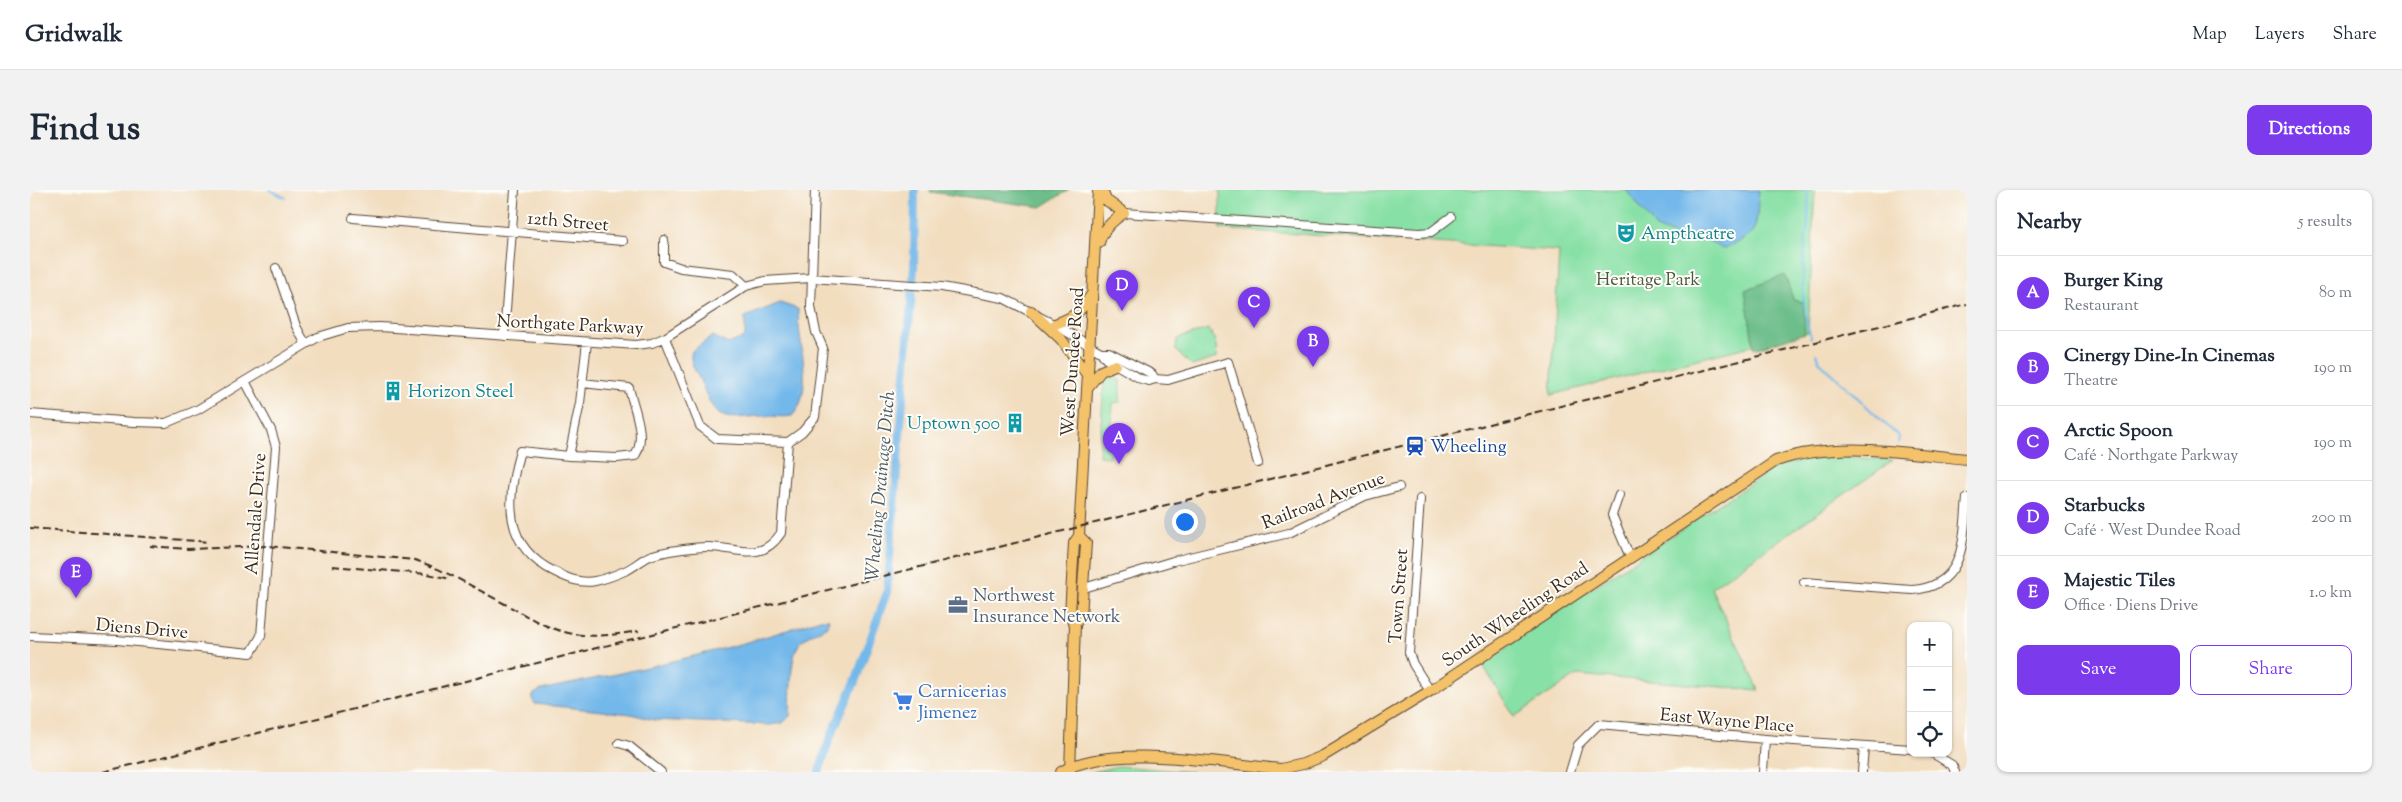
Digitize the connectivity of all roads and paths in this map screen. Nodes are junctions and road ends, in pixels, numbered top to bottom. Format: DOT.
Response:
graph roads {
  1 [pos="515,190"];
  2 [pos="815,190"];
  3 [pos="1098,190"];
  4 [pos="1102,190"];
  5 [pos="1124,213"];
  6 [pos="1451,217"];
  7 [pos="354,218"];
  8 [pos="511,232"];
  9 [pos="664,240"];
  10 [pos="623,241"];
  11 [pos="1095,256"];
  12 [pos="276,268"];
  13 [pos="811,278"];
  14 [pos="746,286"];
  15 [pos="1092,293"];
  16 [pos="1031,311"];
  17 [pos="1055,324"];
  18 [pos="504,336"];
  19 [pos="665,338"];
  20 [pos="587,342"];
  21 [pos="305,343"];
  22 [pos="1090,346"];
  23 [pos="1102,352"];
  24 [pos="1115,364"];
  25 [pos="1088,376"];
  26 [pos="1155,379"];
  27 [pos="245,381"];
  28 [pos="582,384"];
  29 [pos="1087,388"];
  30 [pos="30,414"];
  31 [pos="788,442"];
  32 [pos="569,456"];
  33 [pos="1967,459"];
  34 [pos="1258,463"];
  35 [pos="1399,487"];
  36 [pos="1619,495"];
  37 [pos="1967,498"];
  38 [pos="1420,499"];
  39 [pos="1078,536"];
  40 [pos="1630,556"];
  41 [pos="1804,582"];
  42 [pos="1084,588"];
  43 [pos="1075,624"];
  44 [pos="30,636"];
  45 [pos="252,653"];
  46 [pos="1430,690"];
  47 [pos="1765,739"];
  48 [pos="619,743"];
  49 [pos="1864,747"];
  50 [pos="1907,749"];
  51 [pos="1938,757"];
  52 [pos="1954,769"];
  53 [pos="1067,770"];
  54 [pos="661,772"];
  55 [pos="1570,772"];
  56 [pos="1763,772"];
  57 [pos="1862,772"];
  1 -- 8 [label="street"];
  2 -- 13 [label="street"];
  3 -- 11 [label="main road, West Dundee Road"];
  4 -- 5 [label="main road"];
  5 -- 6 [label="street"];
  5 -- 11 [label="main road"];
  7 -- 8 [label="street, 12th Street"];
  8 -- 10 [label="street, 12th Street"];
  8 -- 18 [label="street"];
  9 -- 14 [label="street"];
  11 -- 15 [label="main road, West Dundee Road"];
  12 -- 21 [label="street"];
  13 -- 14 [label="street, Northgate Parkway"];
  13 -- 16 [label="street, Northgate Parkway"];
  13 -- 31 [label="street"];
  14 -- 19 [label="street, Northgate Parkway"];
  15 -- 17 [label="main road"];
  15 -- 22 [label="main road, West Dundee Road"];
  16 -- 17 [label="street, Northgate Parkway"];
  16 -- 25 [label="main road"];
  17 -- 22 [label="street, Northgate Parkway"];
  18 -- 20 [label="street, Northgate Parkway"];
  18 -- 21 [label="street, Northgate Parkway"];
  19 -- 20 [label="street, Northgate Parkway"];
  19 -- 31 [label="street"];
  20 -- 28 [label="street"];
  21 -- 27 [label="street, Northgate Parkway"];
  22 -- 23 [label="street, Northgate Parkway"];
  22 -- 25 [label="main road, West Dundee Road"];
  23 -- 24 [label="street, Northgate Parkway"];
  23 -- 26 [label="street, Northgate Parkway"];
  24 -- 26 [label="street, Northgate Parkway"];
  24 -- 29 [label="main road"];
  25 -- 29 [label="main road, West Dundee Road"];
  26 -- 34 [label="street, Northgate Parkway"];
  27 -- 30 [label="street, Northgate Parkway"];
  27 -- 45 [label="street, Allendale Drive"];
  28 -- 32 [label="street"];
  28 -- 32 [label="street"];
  29 -- 39 [label="main road, West Dundee Road"];
  31 -- 32 [label="street"];
  33 -- 40 [label="main road, South Wheeling Road"];
  35 -- 42 [label="street, Railroad Avenue"];
  36 -- 40 [label="street"];
  37 -- 41 [label="street"];
  38 -- 46 [label="street, Town Street"];
  39 -- 42 [label="main road, West Dundee Road"];
  39 -- 43 [label="main road, West Dundee Road"];
  40 -- 46 [label="main road, South Wheeling Road"];
  42 -- 43 [label="main road, West Dundee Road"];
  43 -- 53 [label="main road, West Dundee Road"];
  44 -- 45 [label="street, Diens Drive"];
  46 -- 53 [label="main road, South Wheeling Road"];
  47 -- 49 [label="street, East Wayne Place"];
  47 -- 55 [label="street, East Wayne Place"];
  47 -- 56 [label="street"];
  48 -- 54 [label="street"];
  49 -- 50 [label="street, East Wayne Place"];
  49 -- 57 [label="street"];
  51 -- 52 [label="street"];
}
